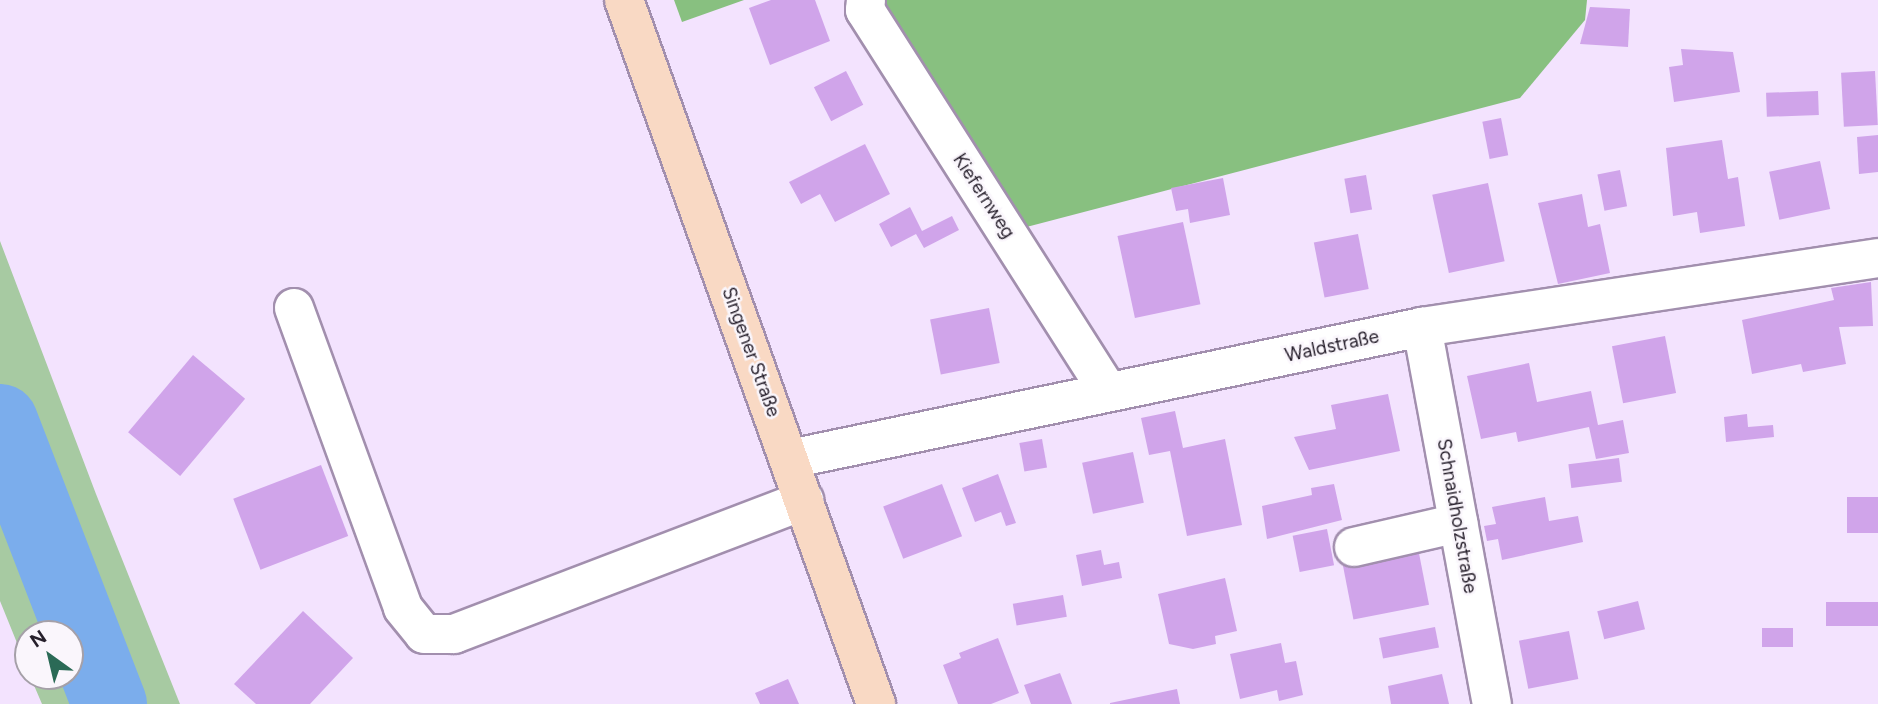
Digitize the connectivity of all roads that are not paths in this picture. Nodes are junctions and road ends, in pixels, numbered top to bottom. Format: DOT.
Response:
graph roads {
  1 [pos="624,0"];
  2 [pos="866,0"];
  3 [pos="1878,258"];
  4 [pos="294,309"];
  5 [pos="1422,327"];
  6 [pos="1108,392"];
  7 [pos="790,459"];
  8 [pos="804,500"];
  9 [pos="1458,523"];
  10 [pos="1354,547"];
  11 [pos="876,704"];
  12 [pos="1492,704"];
  1 -- 7 [label="main road, Singener Straße"];
  2 -- 6 [label="street, Kiefernweg"];
  3 -- 5 [label="street, Waldstraße"];
  4 -- 8 [label="street"];
  5 -- 6 [label="street, Waldstraße"];
  5 -- 9 [label="street, Schnaidholzstraße"];
  6 -- 7 [label="street, Waldstraße"];
  7 -- 8 [label="main road, Singener Straße"];
  8 -- 11 [label="main road, Singener Straße"];
  9 -- 10 [label="street"];
  9 -- 12 [label="street, Schnaidholzstraße"];
}
